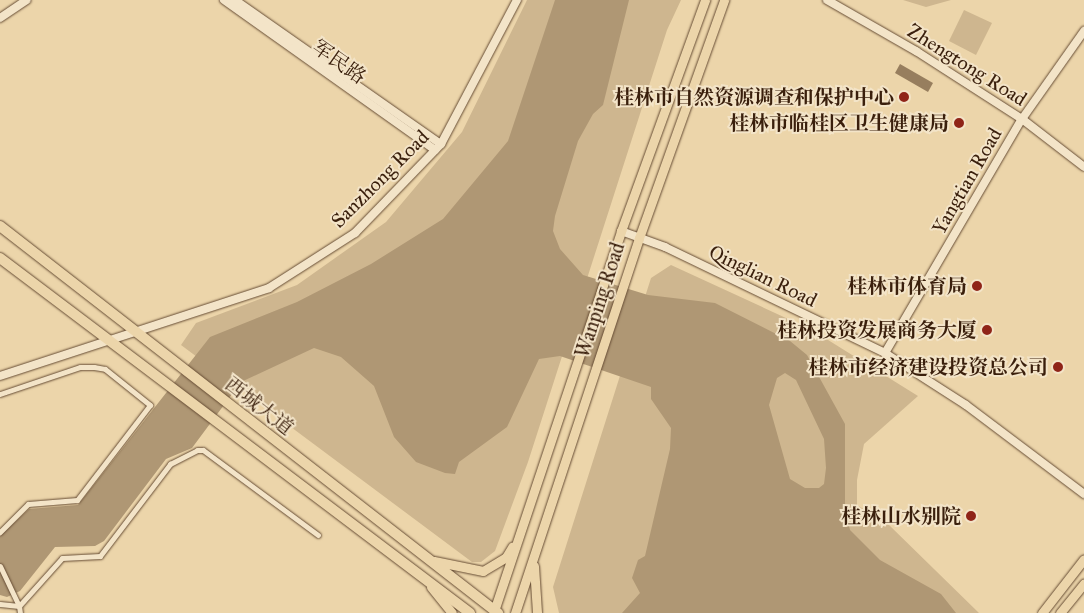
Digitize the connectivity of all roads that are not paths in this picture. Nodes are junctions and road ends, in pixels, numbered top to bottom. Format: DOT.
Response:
graph roads {
  1 [pos="27,0"];
  2 [pos="224,0"];
  3 [pos="235,0"];
  4 [pos="517,0"];
  5 [pos="705,0"];
  6 [pos="724,0"];
  7 [pos="827,0"];
  8 [pos="0,18"];
  9 [pos="1084,31"];
  10 [pos="1022,120"];
  11 [pos="438,147"];
  12 [pos="1084,167"];
  13 [pos="0,226"];
  14 [pos="621,231"];
  15 [pos="639,238"];
  16 [pos="0,258"];
  17 [pos="135,332"];
  18 [pos="110,342"];
  19 [pos="885,353"];
  20 [pos="0,376"];
  21 [pos="0,394"];
  22 [pos="1084,494"];
  23 [pos="0,532"];
  24 [pos="318,535"];
  25 [pos="519,536"];
  26 [pos="535,552"];
  27 [pos="430,560"];
  28 [pos="1084,560"];
  29 [pos="0,566"];
  30 [pos="424,579"];
  31 [pos="1084,583"];
  32 [pos="0,604"];
  33 [pos="19,606"];
  34 [pos="495,612"];
  35 [pos="20,613"];
  36 [pos="452,613"];
  37 [pos="470,613"];
  38 [pos="515,613"];
  39 [pos="537,613"];
  40 [pos="1042,613"];
  41 [pos="1060,613"];
  1 -- 8 [label="street"];
  2 -- 11 [label="street, 军民路"];
  3 -- 11 [label="street, 军民路"];
  4 -- 11 [label="street, Sanzhong Road"];
  5 -- 14 [label="main road, Wanping Road"];
  6 -- 15 [label="main road, Wanping Road"];
  7 -- 10 [label="street, Zhengtong Road"];
  9 -- 10 [label="street, Yangtian Road"];
  10 -- 12 [label="street, Zhengtong Road"];
  10 -- 19 [label="street, Yangtian Road"];
  11 -- 17 [label="street, Sanzhong Road"];
  13 -- 17 [label="highway, 西城大道"];
  14 -- 15 [label="street, Qinglian Road"];
  14 -- 25 [label="main road, Wanping Road"];
  15 -- 19 [label="street, Qinglian Road"];
  15 -- 26 [label="main road, Wanping Road"];
  16 -- 18 [label="highway, 西城大道"];
  17 -- 18 [label="street, Sanzhong Road"];
  17 -- 27 [label="highway, 西城大道"];
  18 -- 20 [label="street, Sanzhong Road"];
  18 -- 30 [label="highway, 西城大道"];
  19 -- 22 [label="street, Qinglian Road"];
  21 -- 23 [label="street"];
  24 -- 33 [label="street"];
  25 -- 27 [label="main road"];
  25 -- 34 [label="main road, Wanping Road"];
  26 -- 38 [label="main road, Wanping Road"];
  26 -- 39 [label="main road"];
  27 -- 34 [label="highway, 西城大道"];
  28 -- 40 [label="main road"];
  29 -- 33 [label="street"];
  30 -- 36 [label="main road"];
  30 -- 37 [label="highway, 西城大道"];
  31 -- 41 [label="main road"];
  32 -- 33 [label="street"];
  33 -- 35 [label="street"];
}
